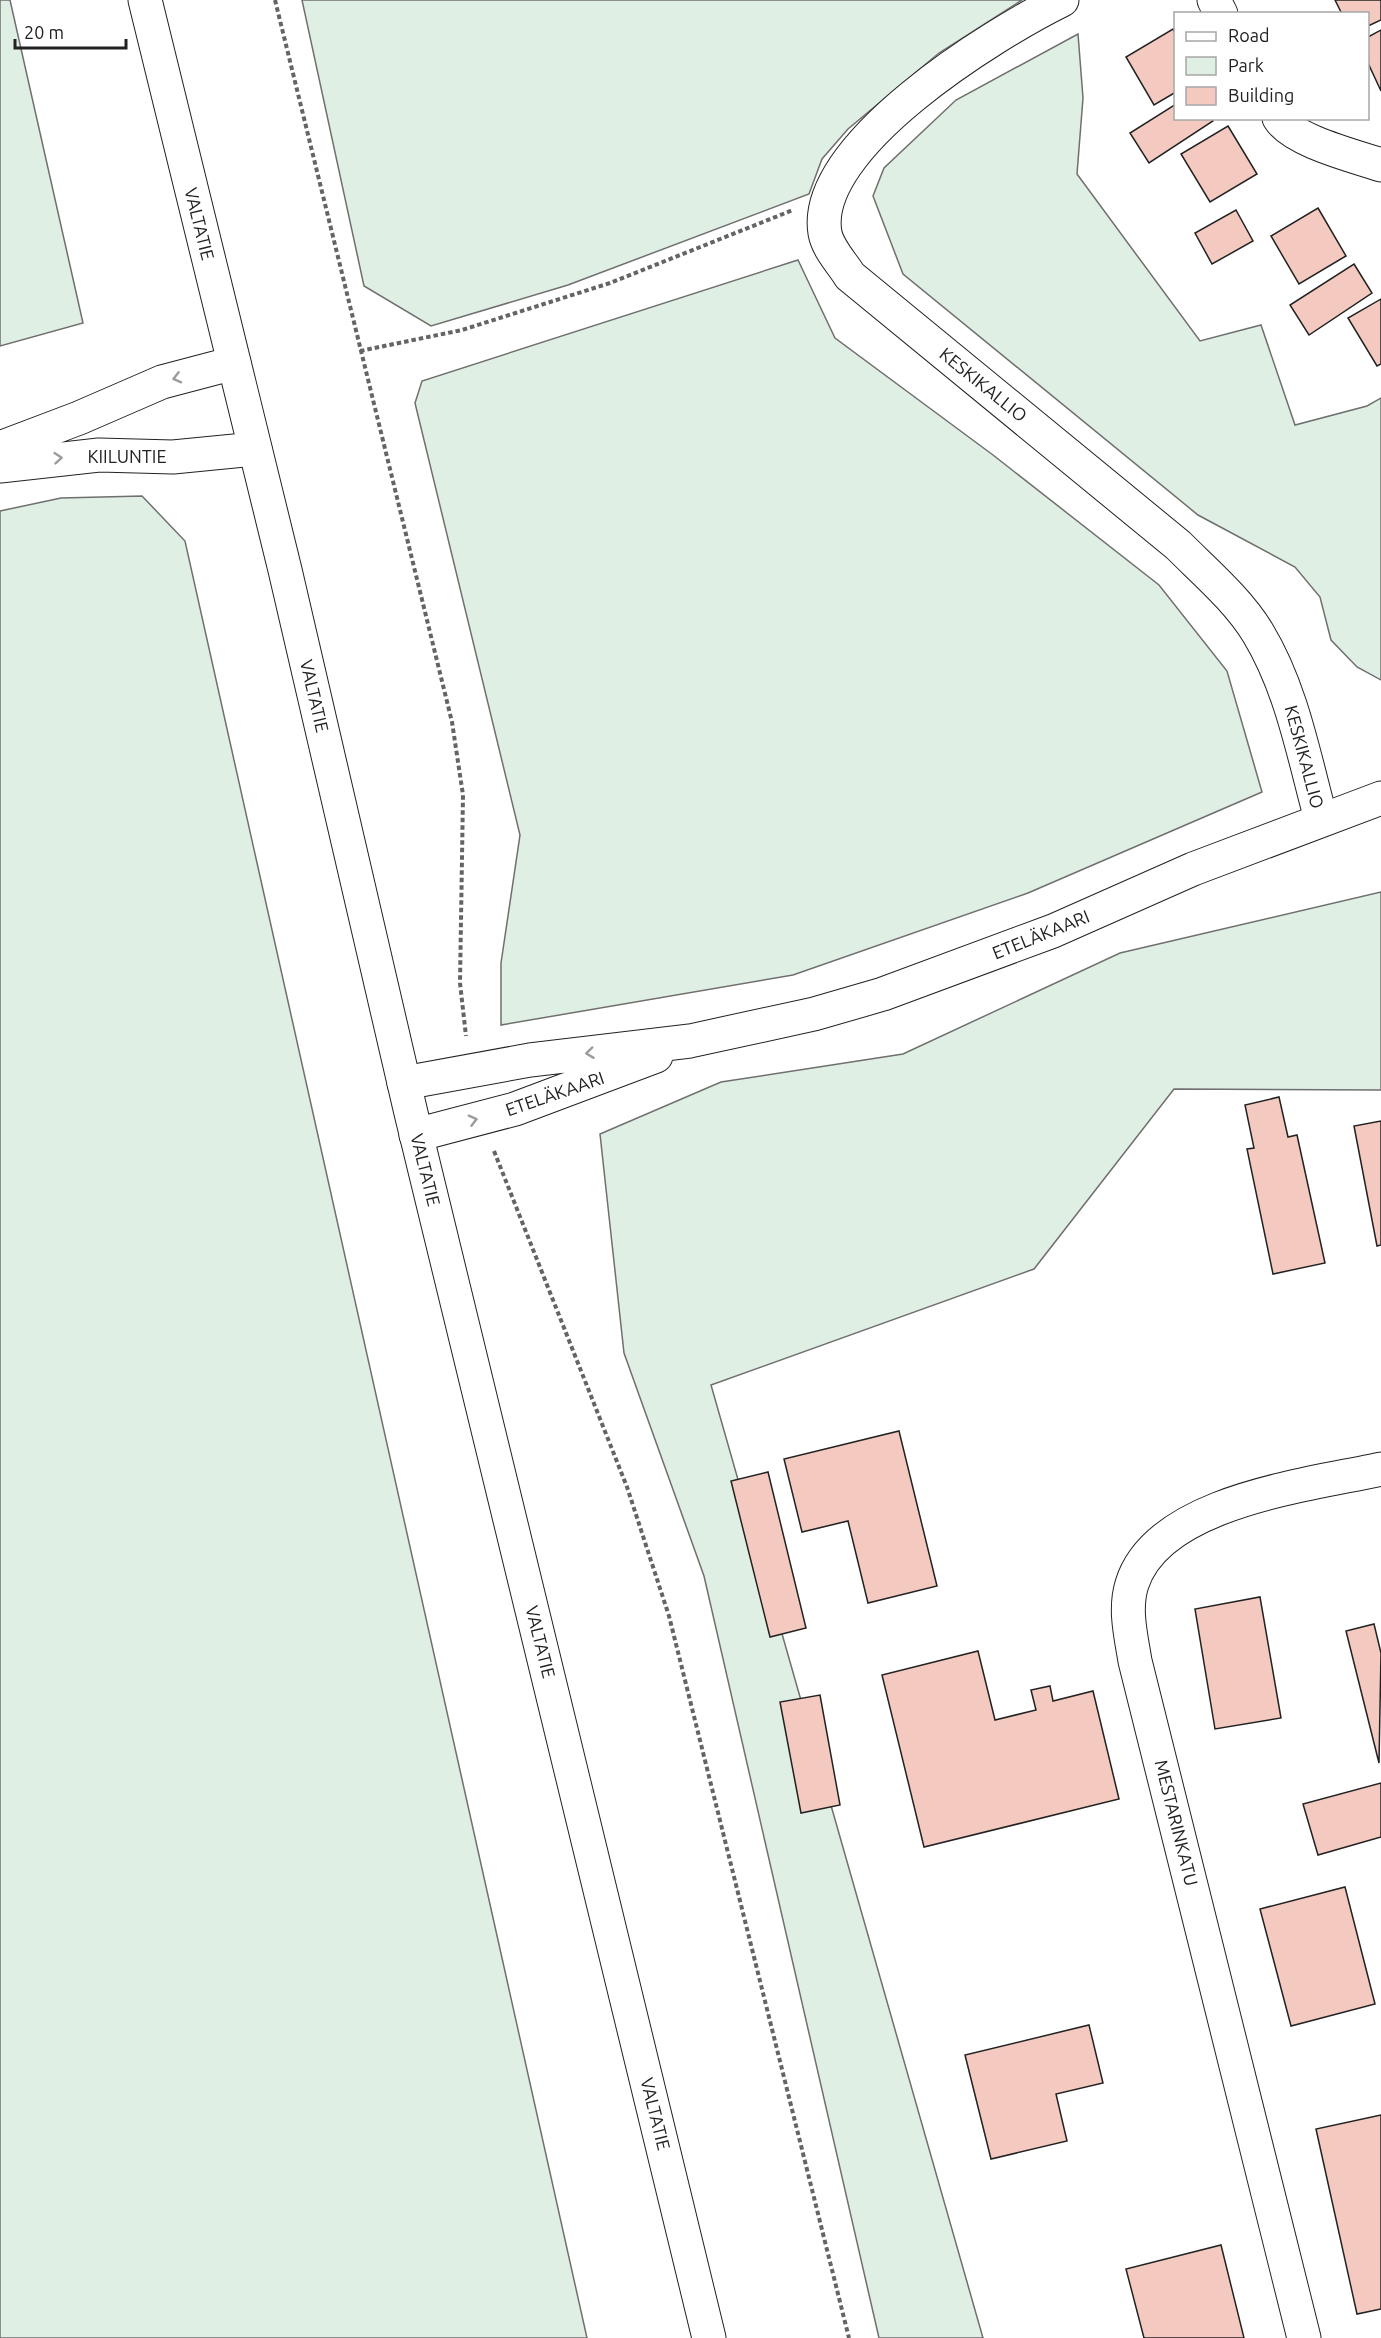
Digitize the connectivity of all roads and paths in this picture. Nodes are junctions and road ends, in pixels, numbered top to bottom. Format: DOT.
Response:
graph roads {
  1 [pos="145,0"];
  2 [pos="275,0"];
  3 [pos="1062,0"];
  4 [pos="1280,120"];
  5 [pos="1381,165"];
  6 [pos="830,195"];
  7 [pos="360,351"];
  8 [pos="234,363"];
  9 [pos="0,448"];
  10 [pos="255,449"];
  11 [pos="0,466"];
  12 [pos="1381,798"];
  13 [pos="1321,819"];
  14 [pos="690,1041"];
  15 [pos="472,1069"];
  16 [pos="404,1083"];
  17 [pos="484,1118"];
  18 [pos="416,1135"];
  19 [pos="1381,1469"];
  20 [pos="709,2338"];
  21 [pos="849,2338"];
  22 [pos="1304,2338"];
  1 -- 8 [label="main road, VALTATIE"];
  2 -- 7 [label="path"];
  3 -- 6 [label="main road, KESKIKALLIO"];
  4 -- 5 [label="main road"];
  6 -- 7 [label="path"];
  6 -- 13 [label="main road, KESKIKALLIO"];
  7 -- 15 [label="path"];
  8 -- 9 [label="main road, one-way"];
  8 -- 10 [label="main road, VALTATIE"];
  11 -- 10 [label="main road, KIILUNTIE, one-way"];
  10 -- 16 [label="main road, VALTATIE"];
  12 -- 13 [label="main road, ETELÄKAARI"];
  13 -- 14 [label="main road, ETELÄKAARI"];
  14 -- 15 [label="main road, ETELÄKAARI, one-way"];
  14 -- 17 [label="main road, ETELÄKAARI"];
  15 -- 16 [label="main road, ETELÄKAARI"];
  16 -- 18 [label="main road, VALTATIE"];
  18 -- 17 [label="main road, ETELÄKAARI, one-way"];
  17 -- 21 [label="path"];
  18 -- 20 [label="main road, VALTATIE"];
  19 -- 22 [label="main road, MESTARINKATU"];
}
